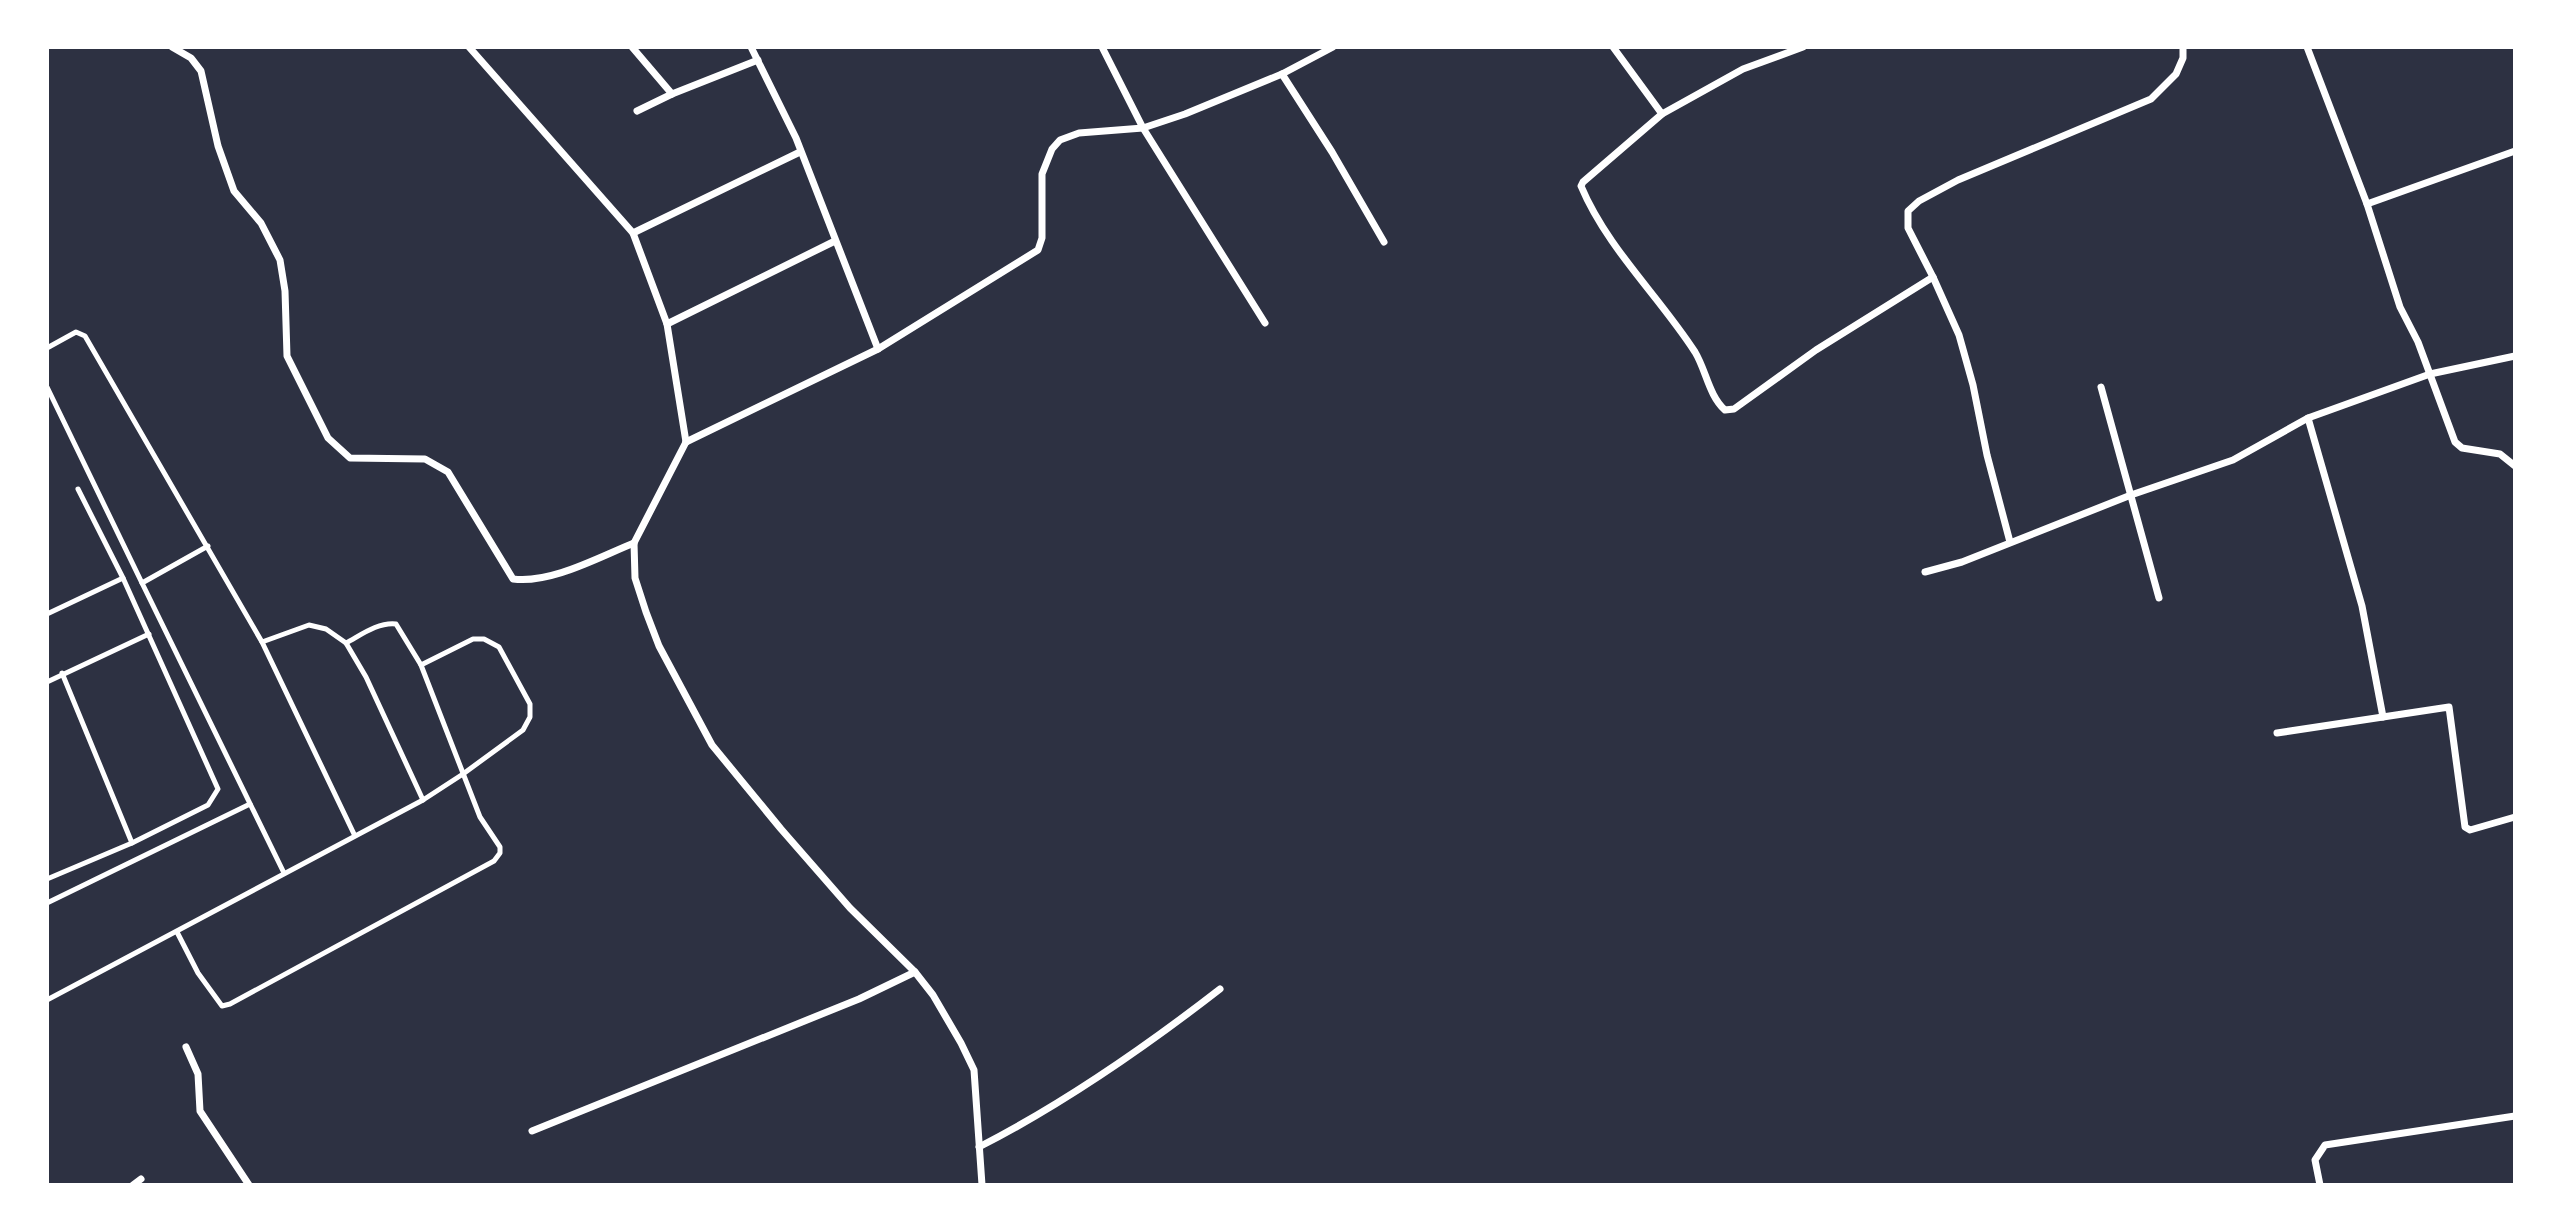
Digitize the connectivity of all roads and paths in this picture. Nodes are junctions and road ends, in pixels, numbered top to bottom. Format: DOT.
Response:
graph roads {
  1 [pos="172,47"];
  2 [pos="469,47"];
  3 [pos="632,47"];
  4 [pos="751,47"];
  5 [pos="1102,47"];
  6 [pos="1333,47"];
  7 [pos="1613,47"];
  8 [pos="1803,47"];
  9 [pos="2183,47"];
  10 [pos="2307,47"];
  11 [pos="758,60"];
  12 [pos="1282,74"];
  13 [pos="672,94"];
  14 [pos="637,111"];
  15 [pos="1662,114"];
  16 [pos="1143,128"];
  17 [pos="2515,151"];
  18 [pos="800,152"];
  19 [pos="2367,204"];
  20 [pos="633,233"];
  21 [pos="835,241"];
  22 [pos="1384,242"];
  23 [pos="1933,276"];
  24 [pos="1265,323"];
  25 [pos="667,324"];
  26 [pos="47,348"];
  27 [pos="878,349"];
  28 [pos="2515,356"];
  29 [pos="2430,374"];
  30 [pos="47,387"];
  31 [pos="2101,387"];
  32 [pos="2308,418"];
  33 [pos="686,442"];
  34 [pos="2515,466"];
  35 [pos="78,489"];
  36 [pos="2131,495"];
  37 [pos="2010,542"];
  38 [pos="634,543"];
  39 [pos="208,546"];
  40 [pos="1924,572"];
  41 [pos="123,578"];
  42 [pos="142,583"];
  43 [pos="2159,598"];
  44 [pos="47,614"];
  45 [pos="149,634"];
  46 [pos="262,642"];
  47 [pos="346,643"];
  48 [pos="421,665"];
  49 [pos="62,673"];
  50 [pos="47,682"];
  51 [pos="2383,717"];
  52 [pos="2277,733"];
  53 [pos="463,774"];
  54 [pos="423,800"];
  55 [pos="250,804"];
  56 [pos="2515,817"];
  57 [pos="354,834"];
  58 [pos="132,843"];
  59 [pos="284,873"];
  60 [pos="48,878"];
  61 [pos="47,904"];
  62 [pos="177,932"];
  63 [pos="915,972"];
  64 [pos="1220,989"];
  65 [pos="47,1000"];
  66 [pos="187,1047"];
  67 [pos="2515,1116"];
  68 [pos="533,1130"];
  69 [pos="979,1147"];
  70 [pos="141,1179"];
  71 [pos="133,1185"];
  72 [pos="249,1185"];
  73 [pos="982,1185"];
  74 [pos="2320,1185"];
  1 -- 38 [label="street"];
  2 -- 20 [label="street"];
  3 -- 13 [label="street"];
  4 -- 11 [label="street"];
  5 -- 16 [label="street"];
  6 -- 12 [label="street"];
  7 -- 15 [label="street"];
  8 -- 15 [label="street"];
  9 -- 23 [label="street"];
  10 -- 19 [label="street"];
  11 -- 13 [label="street"];
  11 -- 18 [label="street"];
  12 -- 16 [label="street"];
  12 -- 22 [label="street"];
  13 -- 14 [label="street"];
  15 -- 23 [label="street"];
  16 -- 24 [label="street"];
  16 -- 27 [label="street"];
  17 -- 19 [label="street"];
  18 -- 20 [label="street"];
  18 -- 21 [label="street"];
  19 -- 29 [label="street"];
  20 -- 25 [label="street"];
  21 -- 25 [label="street"];
  21 -- 27 [label="street"];
  23 -- 37 [label="street"];
  25 -- 33 [label="street"];
  26 -- 39 [label="lane"];
  27 -- 33 [label="street"];
  28 -- 29 [label="street"];
  29 -- 32 [label="street"];
  29 -- 34 [label="street"];
  30 -- 42 [label="lane"];
  31 -- 36 [label="street"];
  32 -- 36 [label="street"];
  32 -- 51 [label="street"];
  33 -- 38 [label="street"];
  35 -- 41 [label="lane"];
  36 -- 37 [label="street"];
  36 -- 43 [label="street"];
  37 -- 40 [label="street"];
  38 -- 63 [label="street"];
  39 -- 42 [label="lane"];
  39 -- 46 [label="lane"];
  41 -- 44 [label="lane"];
  41 -- 45 [label="lane"];
  42 -- 55 [label="lane"];
  45 -- 49 [label="lane"];
  45 -- 58 [label="lane"];
  46 -- 47 [label="lane"];
  46 -- 57 [label="lane"];
  47 -- 48 [label="lane"];
  47 -- 54 [label="lane"];
  48 -- 53 [label="lane"];
  48 -- 53 [label="lane"];
  49 -- 50 [label="lane"];
  49 -- 58 [label="lane"];
  51 -- 52 [label="street"];
  51 -- 56 [label="street"];
  53 -- 54 [label="lane"];
  53 -- 62 [label="lane"];
  54 -- 57 [label="lane"];
  55 -- 59 [label="lane"];
  55 -- 61 [label="lane"];
  57 -- 59 [label="lane"];
  58 -- 60 [label="lane"];
  59 -- 62 [label="lane"];
  62 -- 65 [label="lane"];
  63 -- 68 [label="street"];
  63 -- 69 [label="street"];
  64 -- 69 [label="street"];
  66 -- 72 [label="street"];
  67 -- 74 [label="street"];
  69 -- 73 [label="street"];
  70 -- 71 [label="street"];
}
